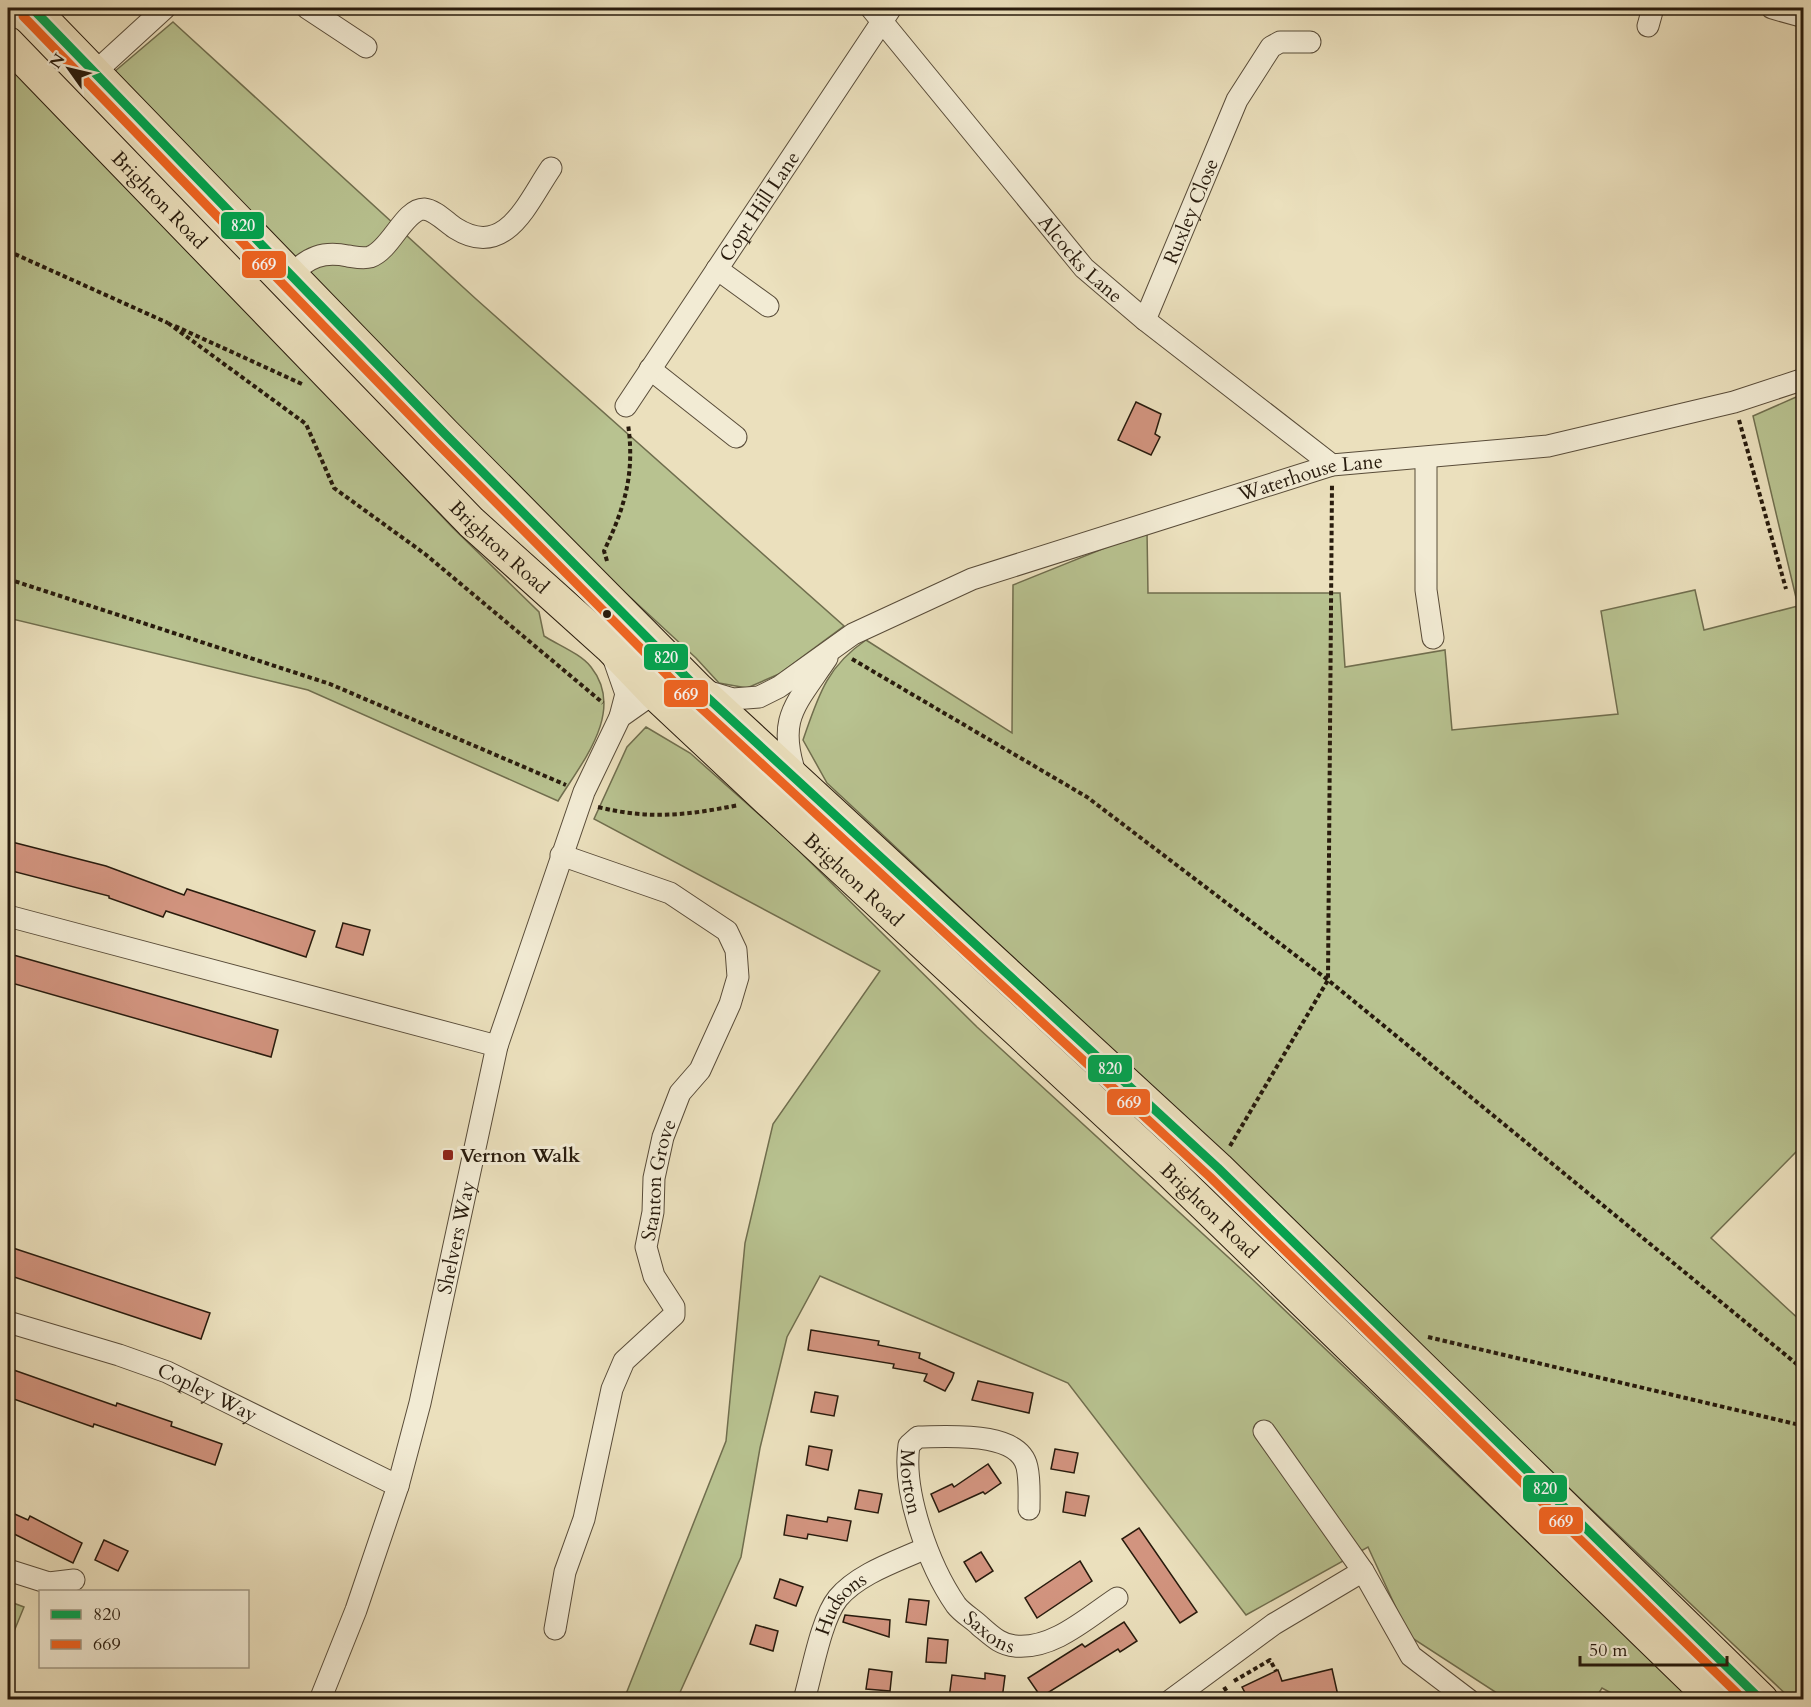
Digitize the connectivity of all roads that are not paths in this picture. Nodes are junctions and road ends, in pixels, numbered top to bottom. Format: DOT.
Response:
graph roads {
  1 [pos="32,8"];
  2 [pos="165,8"];
  3 [pos="307,8"];
  4 [pos="1772,8"];
  5 [pos="882,13"];
  6 [pos="1803,17"];
  7 [pos="1310,42"];
  8 [pos="8,43"];
  9 [pos="366,47"];
  10 [pos="94,73"];
  11 [pos="551,168"];
  12 [pos="717,269"];
  13 [pos="291,275"];
  14 [pos="768,306"];
  15 [pos="1145,320"];
  16 [pos="650,369"];
  17 [pos="1803,379"];
  18 [pos="626,406"];
  19 [pos="736,437"];
  20 [pos="1426,458"];
  21 [pos="1332,465"];
  22 [pos="622,611"];
  23 [pos="1433,638"];
  24 [pos="836,645"];
  25 [pos="610,647"];
  26 [pos="697,688"];
  27 [pos="654,693"];
  28 [pos="620,717"];
  29 [pos="798,781"];
  30 [pos="561,855"];
  31 [pos="8,916"];
  32 [pos="497,1046"];
  33 [pos="8,1322"];
  34 [pos="1264,1431"];
  35 [pos="398,1486"];
  36 [pos="1029,1509"];
  37 [pos="926,1548"];
  38 [pos="8,1570"];
  39 [pos="1363,1571"];
  40 [pos="74,1580"];
  41 [pos="1117,1598"];
  42 [pos="555,1629"];
  43 [pos="320,1700"];
  44 [pos="804,1700"];
  45 [pos="1171,1700"];
  46 [pos="1469,1700"];
  47 [pos="1714,1700"];
  48 [pos="1762,1700"];
  1 -- 10 [label="highway, Brighton Road"];
  2 -- 10 [label="street"];
  3 -- 9 [label="street"];
  4 -- 6 [label="street"];
  5 -- 12 [label="street, Copt Hill Lane"];
  5 -- 15 [label="street, Alcocks Lane"];
  7 -- 15 [label="street, Ruxley Close"];
  8 -- 25 [label="highway, Brighton Road"];
  10 -- 13 [label="highway, Brighton Road"];
  11 -- 13 [label="street"];
  12 -- 14 [label="street"];
  12 -- 16 [label="street, Copt Hill Lane"];
  13 -- 22 [label="highway, Brighton Road"];
  15 -- 21 [label="street, Alcocks Lane"];
  16 -- 18 [label="street, Copt Hill Lane"];
  16 -- 19 [label="street"];
  17 -- 20 [label="street, Waterhouse Lane"];
  20 -- 21 [label="street, Waterhouse Lane"];
  20 -- 23 [label="street"];
  21 -- 24 [label="street, Waterhouse Lane"];
  22 -- 26 [label="highway, Brighton Road"];
  22 -- 27 [label="highway"];
  24 -- 26 [label="street, Waterhouse Lane"];
  24 -- 29 [label="street, Waterhouse Lane"];
  25 -- 27 [label="highway, Brighton Road"];
  25 -- 28 [label="street"];
  26 -- 29 [label="highway, Brighton Road"];
  27 -- 28 [label="street, Shelvers Way"];
  27 -- 47 [label="highway, Brighton Road"];
  28 -- 30 [label="street, Shelvers Way"];
  29 -- 48 [label="highway, Brighton Road"];
  30 -- 32 [label="street, Shelvers Way"];
  30 -- 42 [label="street, Stanton Grove"];
  31 -- 32 [label="street"];
  32 -- 35 [label="street, Shelvers Way"];
  33 -- 35 [label="street, Copley Way"];
  34 -- 39 [label="street"];
  35 -- 43 [label="street, Shelvers Way"];
  36 -- 37 [label="street, Morton"];
  37 -- 41 [label="street, Saxons"];
  37 -- 44 [label="street, Hudsons"];
  38 -- 40 [label="street"];
  39 -- 45 [label="street"];
  39 -- 46 [label="street"];
}
